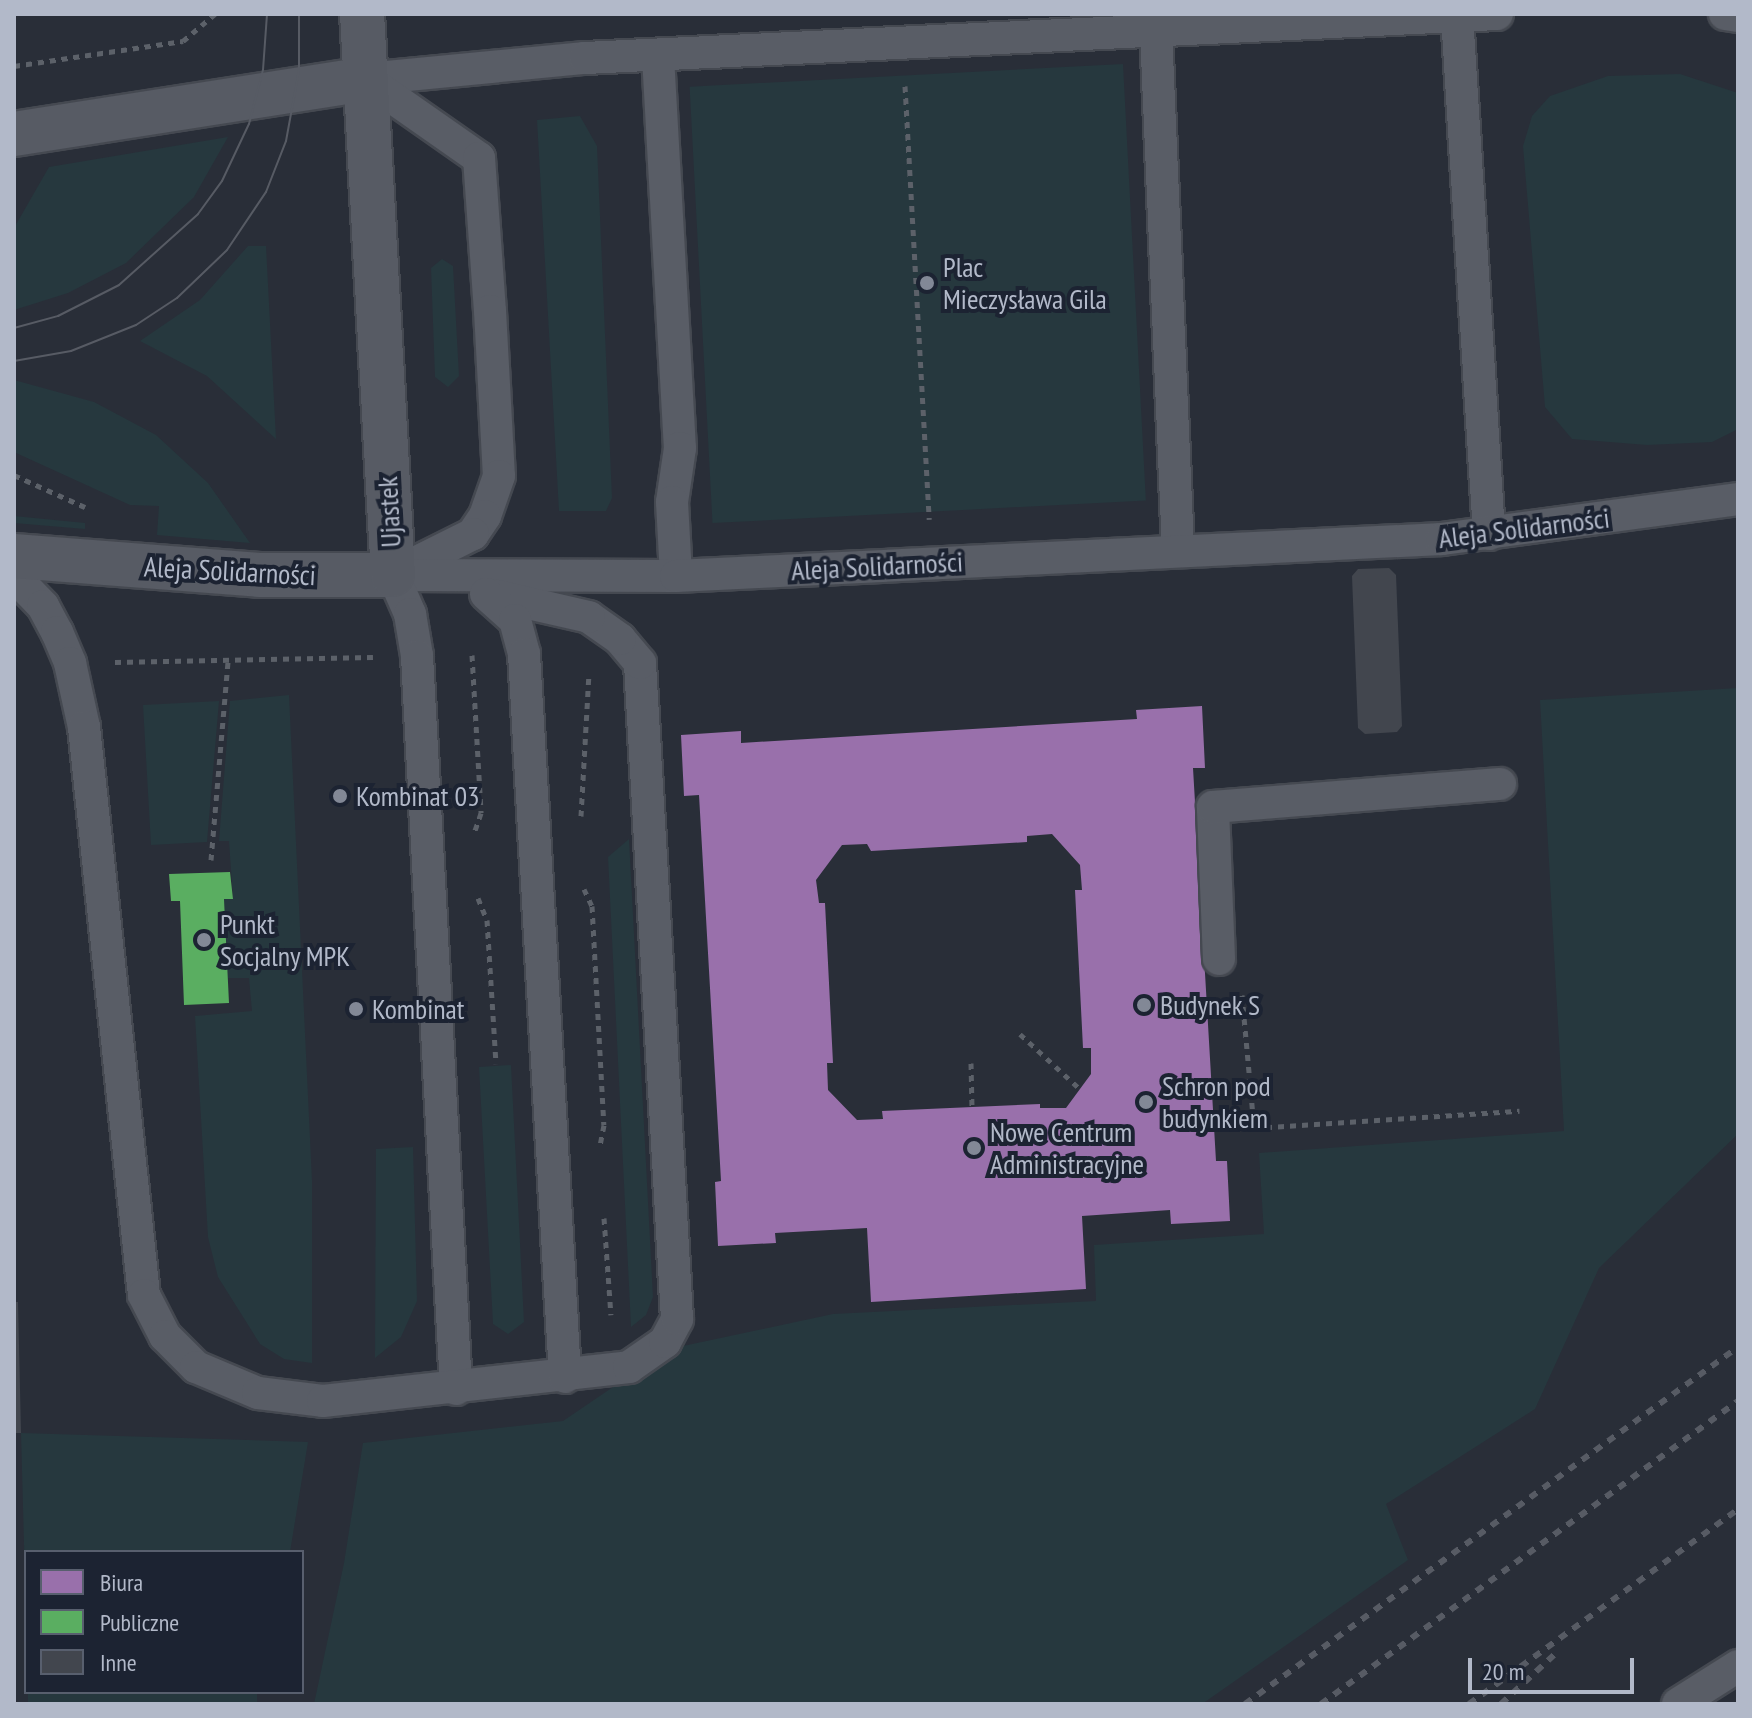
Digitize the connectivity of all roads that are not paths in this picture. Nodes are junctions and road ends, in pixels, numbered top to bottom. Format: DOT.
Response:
graph roads {
  1 [pos="362,14"];
  2 [pos="1497,14"];
  3 [pos="1725,14"];
  4 [pos="1457,15"];
  5 [pos="1738,16"];
  6 [pos="1156,31"];
  7 [pos="658,56"];
  8 [pos="366,79"];
  9 [pos="14,134"];
  10 [pos="1738,499"];
  11 [pos="1489,534"];
  12 [pos="1178,550"];
  13 [pos="14,556"];
  14 [pos="393,575"];
  15 [pos="14,576"];
  16 [pos="676,576"];
  17 [pos="493,595"];
  18 [pos="1500,784"];
  19 [pos="1219,959"];
  20 [pos="565,1377"];
  21 [pos="456,1389"];
  22 [pos="1738,1666"];
  23 [pos="1678,1704"];
  1 -- 8 [label="street, Ujastek"];
  2 -- 4 [label="lane"];
  3 -- 5 [label="lane"];
  4 -- 6 [label="lane"];
  4 -- 11 [label="lane"];
  6 -- 7 [label="lane"];
  6 -- 12 [label="lane"];
  7 -- 8 [label="lane"];
  7 -- 16 [label="lane"];
  8 -- 9 [label="street"];
  8 -- 14 [label="street, Ujastek"];
  8 -- 14 [label="lane, Ujastek"];
  10 -- 11 [label="lane, Aleja Solidarności"];
  11 -- 12 [label="lane, Aleja Solidarności"];
  12 -- 16 [label="lane, Aleja Solidarności"];
  13 -- 14 [label="street, Aleja Solidarności"];
  14 -- 16 [label="lane, Aleja Solidarności"];
  14 -- 17 [label="lane"];
  14 -- 21 [label="lane"];
  15 -- 21 [label="lane"];
  17 -- 20 [label="lane"];
  17 -- 20 [label="lane"];
  18 -- 19 [label="lane"];
  20 -- 21 [label="lane"];
  22 -- 23 [label="lane"];
}
